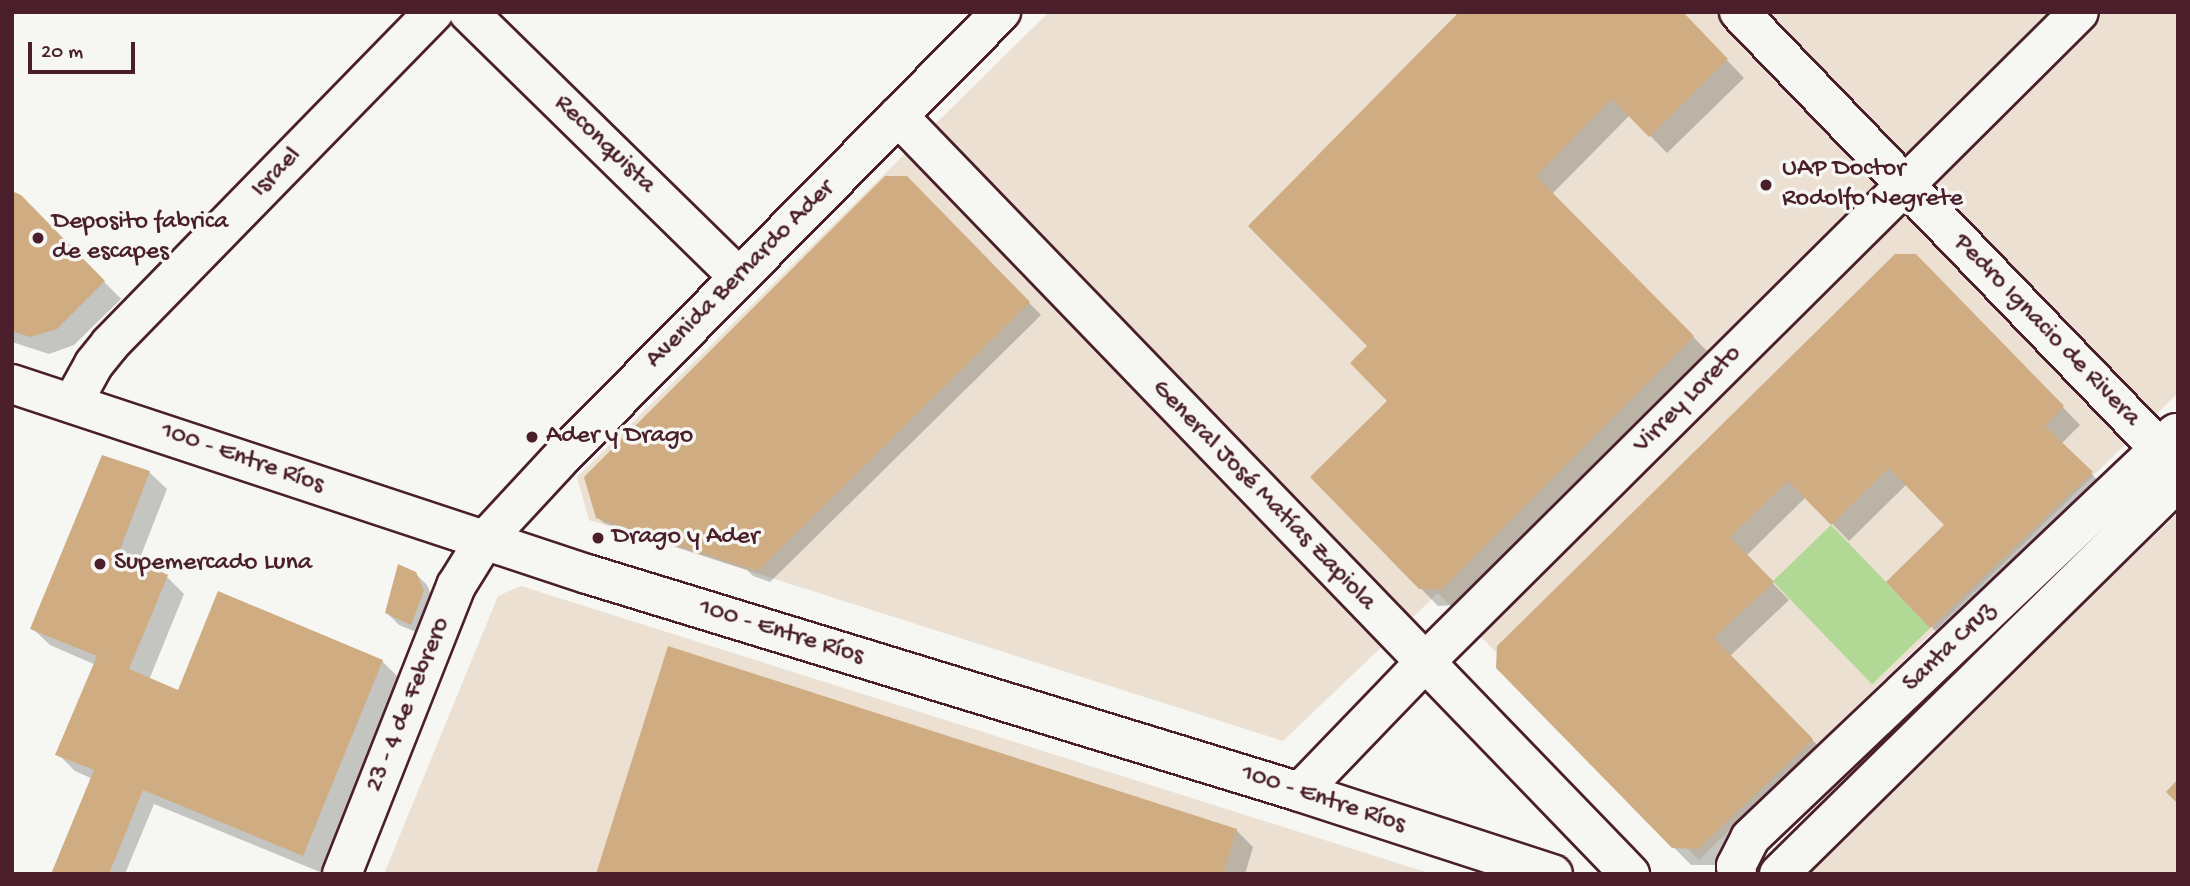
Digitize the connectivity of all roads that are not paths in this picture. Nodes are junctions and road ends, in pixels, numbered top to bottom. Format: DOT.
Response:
graph roads {
  1 [pos="434,12"];
  2 [pos="468,12"];
  3 [pos="1001,12"];
  4 [pos="1740,12"];
  5 [pos="2079,12"];
  6 [pos="898,116"];
  7 [pos="1905,183"];
  8 [pos="739,278"];
  9 [pos="12,384"];
  10 [pos="73,402"];
  11 [pos="2173,457"];
  12 [pos="484,541"];
  13 [pos="1424,663"];
  14 [pos="1300,792"];
  15 [pos="341,874"];
  16 [pos="1553,874"];
  17 [pos="1630,874"];
  18 [pos="1737,874"];
  19 [pos="1779,874"];
  1 -- 10 [label="street, Israel"];
  2 -- 8 [label="street, Reconquista"];
  3 -- 6 [label="street, Avenida Bernardo Ader"];
  4 -- 7 [label="street, Pedro Ignacio de Rivera"];
  5 -- 7 [label="street, Virrey Loreto"];
  6 -- 8 [label="street, Avenida Bernardo Ader"];
  6 -- 13 [label="street, General José Matías Zapiola"];
  7 -- 11 [label="street, Pedro Ignacio de Rivera"];
  7 -- 13 [label="street, Virrey Loreto"];
  8 -- 12 [label="street, Avenida Bernardo Ader"];
  9 -- 10 [label="street, 100 - Entre Ríos"];
  10 -- 12 [label="street, 100 - Entre Ríos"];
  11 -- 18 [label="street, Santa Cruz"];
  11 -- 19 [label="street, Santa Cruz"];
  12 -- 14 [label="street, 100 - Entre Ríos"];
  12 -- 15 [label="street, 23 - 4 de Febrero"];
  13 -- 14 [label="street, Virrey Loreto"];
  13 -- 17 [label="street, General José Matías Zapiola"];
  14 -- 16 [label="street, 100 - Entre Ríos"];
}
